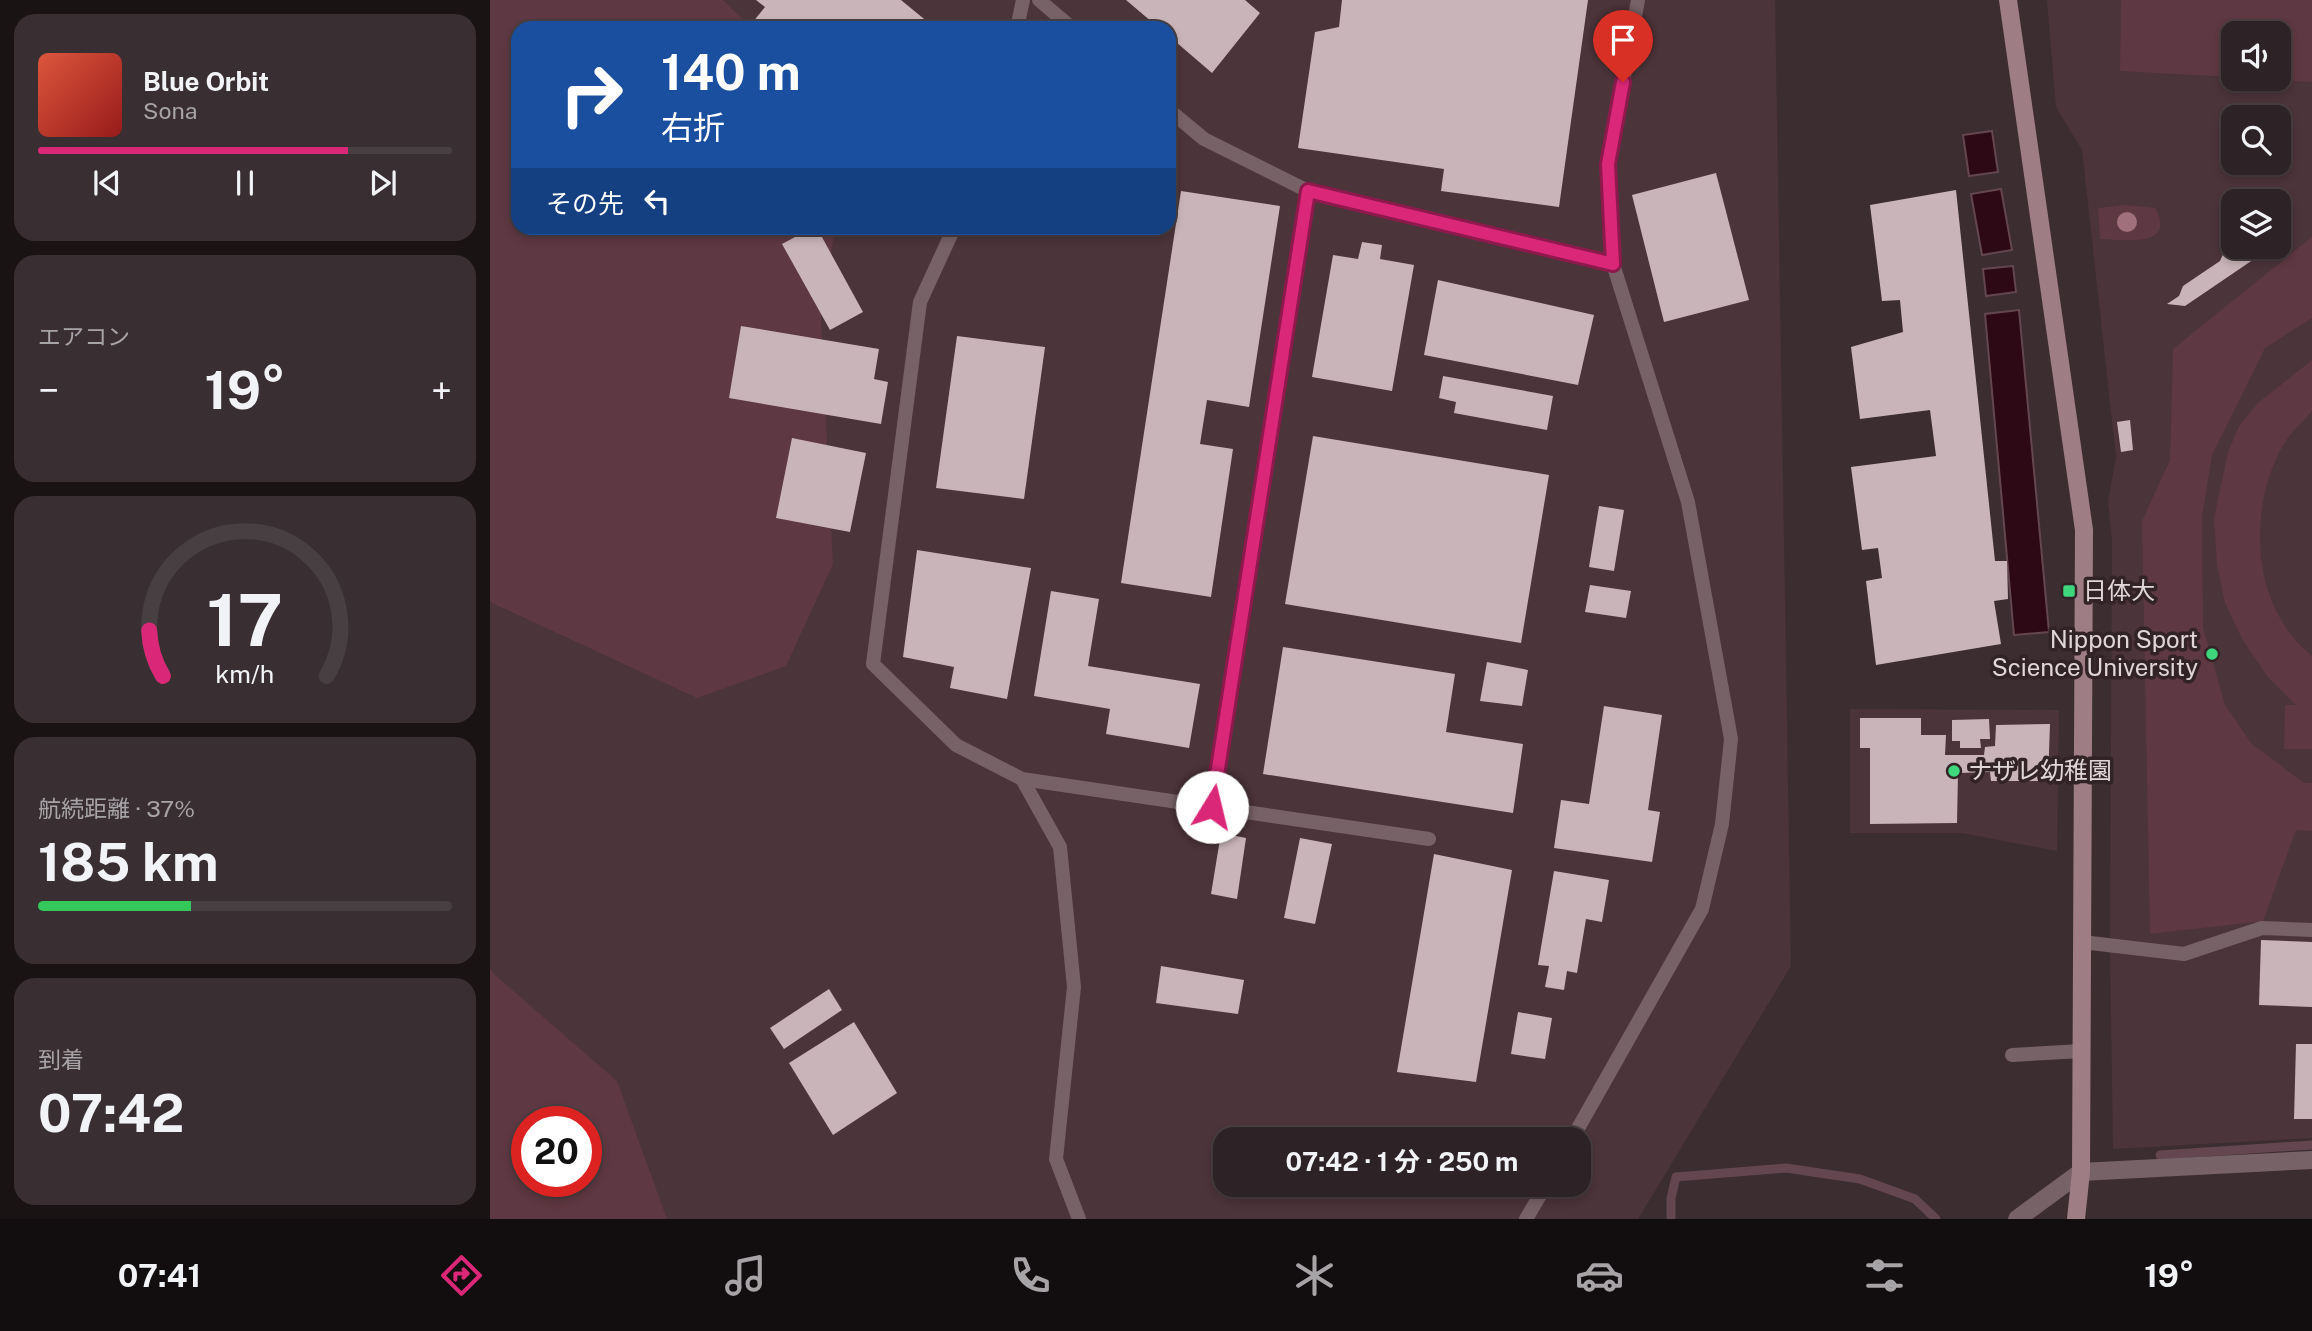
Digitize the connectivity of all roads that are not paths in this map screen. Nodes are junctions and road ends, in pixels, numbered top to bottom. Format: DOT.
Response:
graph roads {
  1 [pos="1023,0"];
  2 [pos="1039,0"];
  3 [pos="1638,0"];
  4 [pos="2008,0"];
  5 [pos="1018,21"];
  6 [pos="1064,21"];
  7 [pos="1176,116"];
  8 [pos="1308,191"];
  9 [pos="951,235"];
  10 [pos="1613,264"];
  11 [pos="1022,779"];
  12 [pos="1212,807"];
  13 [pos="1429,839"];
  14 [pos="2312,930"];
  15 [pos="2082,942"];
  16 [pos="2082,1051"];
  17 [pos="2012,1055"];
  18 [pos="1579,1127"];
  19 [pos="2312,1160"];
  20 [pos="2081,1172"];
  21 [pos="1539,1197"];
  22 [pos="1079,1219"];
  23 [pos="1526,1219"];
  24 [pos="2017,1219"];
  25 [pos="2076,1219"];
  1 -- 5 [label="lane"];
  2 -- 6 [label="lane"];
  3 -- 10 [label="lane"];
  4 -- 15 [label="street"];
  7 -- 8 [label="lane"];
  8 -- 10 [label="lane"];
  8 -- 12 [label="lane"];
  9 -- 11 [label="lane"];
  10 -- 18 [label="lane"];
  11 -- 12 [label="lane"];
  11 -- 22 [label="lane"];
  12 -- 13 [label="lane"];
  14 -- 15 [label="lane"];
  15 -- 16 [label="street"];
  16 -- 17 [label="lane"];
  16 -- 20 [label="street"];
  19 -- 20 [label="street"];
  20 -- 24 [label="street"];
  20 -- 25 [label="street"];
  21 -- 23 [label="lane"];
}
